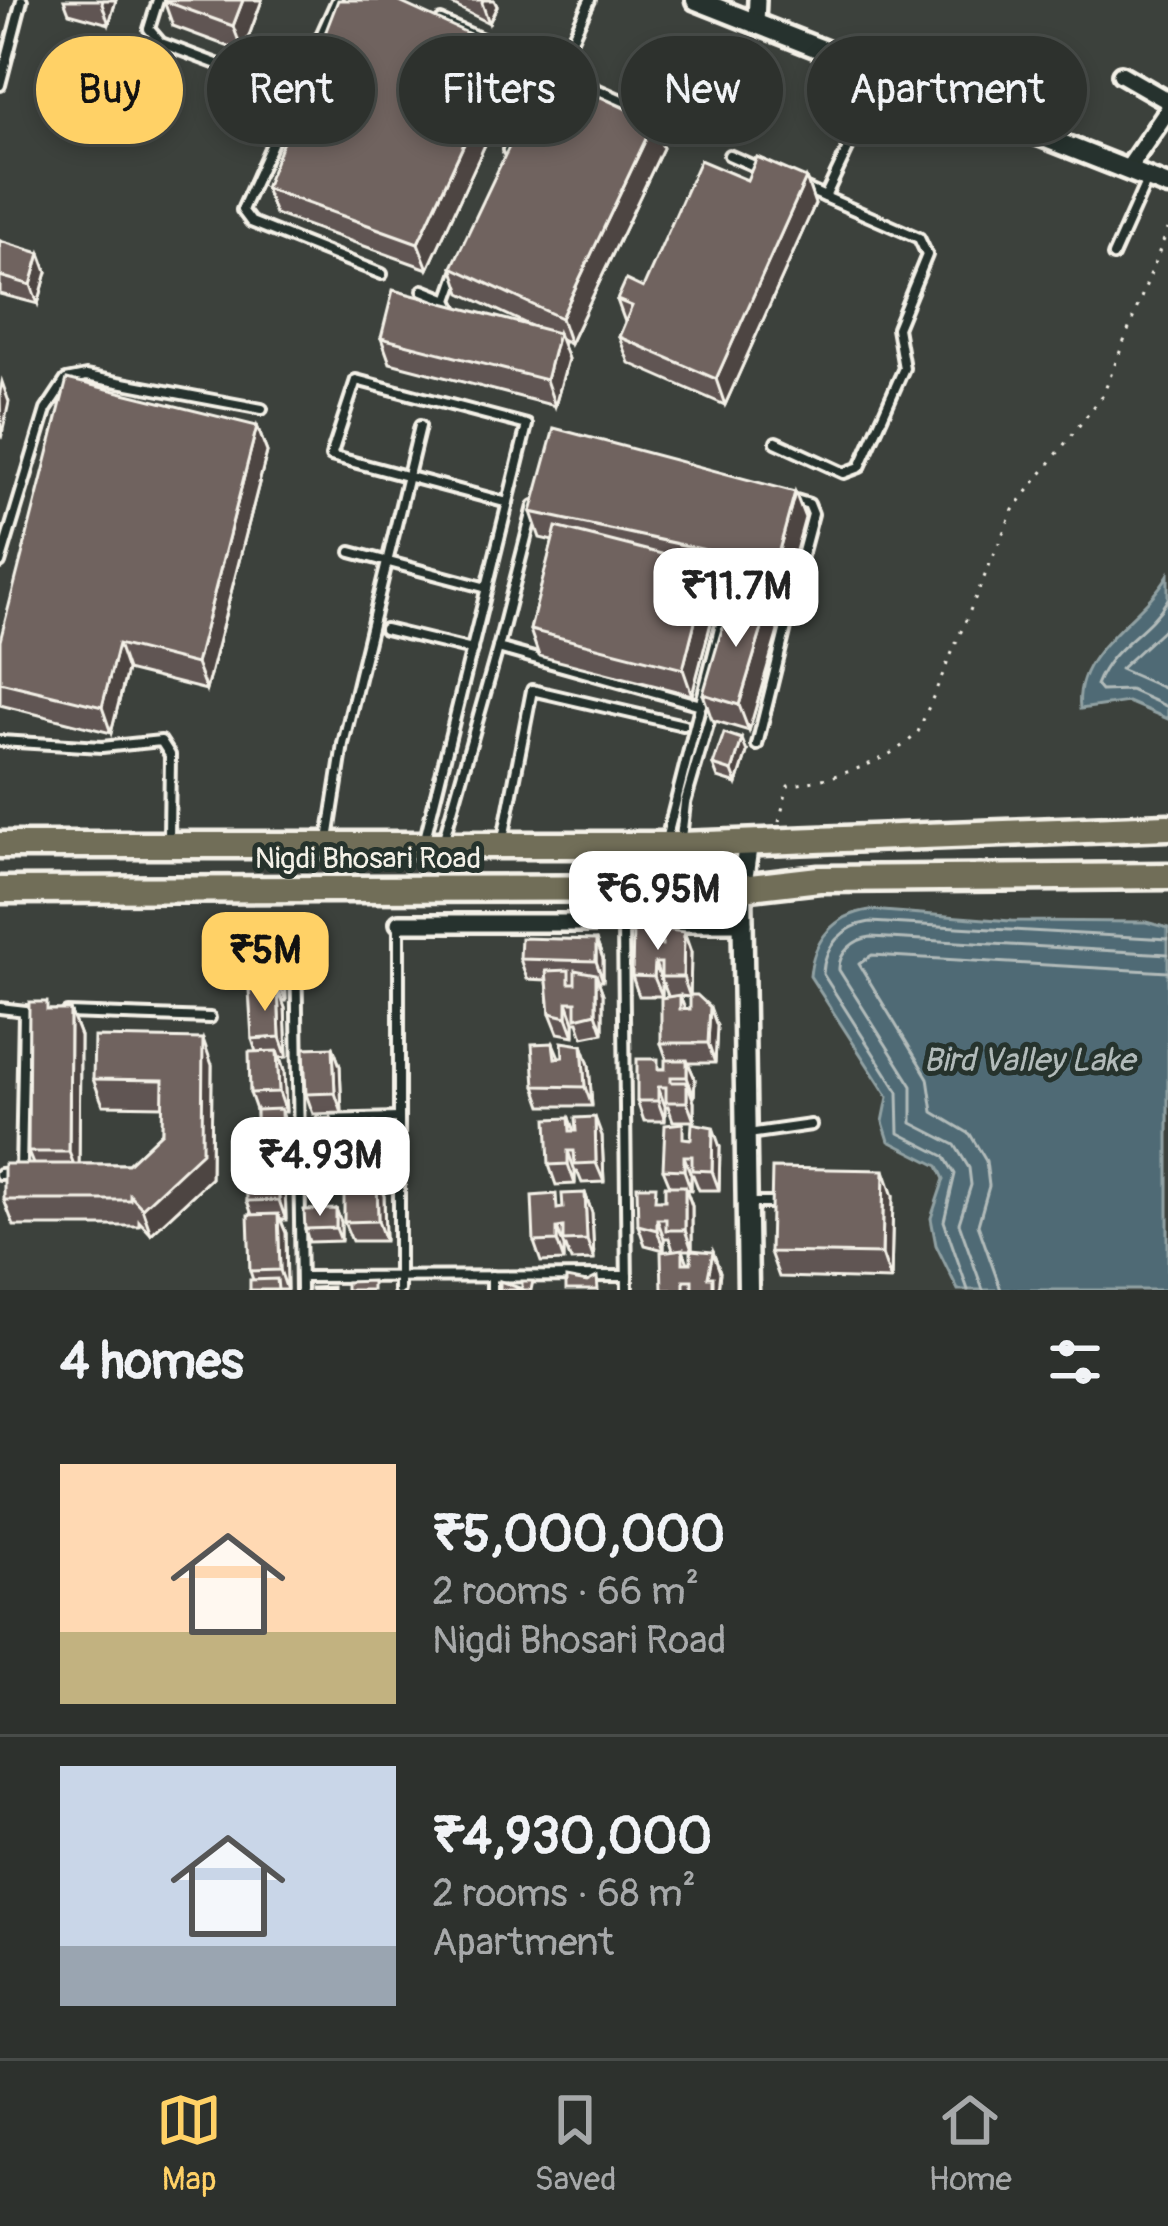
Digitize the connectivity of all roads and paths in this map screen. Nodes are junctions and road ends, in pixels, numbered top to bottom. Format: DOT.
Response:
graph roads {
  1 [pos="22,0"];
  2 [pos="158,0"];
  3 [pos="337,0"];
  4 [pos="590,0"];
  5 [pos="696,0"];
  6 [pos="757,0"];
  7 [pos="434,18"];
  8 [pos="756,23"];
  9 [pos="322,36"];
  10 [pos="478,36"];
  11 [pos="574,36"];
  12 [pos="807,43"];
  13 [pos="207,60"];
  14 [pos="1121,74"];
  15 [pos="0,85"];
  16 [pos="1168,101"];
  17 [pos="1168,110"];
  18 [pos="273,144"];
  19 [pos="510,144"];
  20 [pos="850,144"];
  21 [pos="1061,144"];
  22 [pos="729,155"];
  23 [pos="501,166"];
  24 [pos="1127,170"];
  25 [pos="767,172"];
  26 [pos="1148,178"];
  27 [pos="787,180"];
  28 [pos="1168,186"];
  29 [pos="825,197"];
  30 [pos="1168,229"];
  31 [pos="467,249"];
  32 [pos="1113,256"];
  33 [pos="382,274"];
  34 [pos="423,290"];
  35 [pos="448,300"];
  36 [pos="471,317"];
  37 [pos="262,409"];
  38 [pos="420,426"];
  39 [pos="776,442"];
  40 [pos="408,477"];
  41 [pos="781,496"];
  42 [pos="508,503"];
  43 [pos="535,504"];
  44 [pos="350,552"];
  45 [pos="387,562"];
  46 [pos="0,563"];
  47 [pos="487,588"];
  48 [pos="742,608"];
  49 [pos="385,629"];
  50 [pos="498,648"];
  51 [pos="472,650"];
  52 [pos="718,687"];
  53 [pos="701,705"];
  54 [pos="683,725"];
  55 [pos="0,741"];
  56 [pos="758,745"];
  57 [pos="1168,827"];
  58 [pos="776,842"];
  59 [pos="748,844"];
  60 [pos="0,845"];
  61 [pos="672,845"];
  62 [pos="433,846"];
  63 [pos="502,846"];
  64 [pos="169,847"];
  65 [pos="326,847"];
  66 [pos="1168,876"];
  67 [pos="742,888"];
  68 [pos="456,889"];
  69 [pos="573,889"];
  70 [pos="0,890"];
  71 [pos="573,919"];
  72 [pos="623,920"];
  73 [pos="454,922"];
  74 [pos="745,922"];
  75 [pos="399,923"];
  76 [pos="296,943"];
  77 [pos="0,1008"];
  78 [pos="24,1012"];
  79 [pos="210,1018"];
  80 [pos="399,1118"];
  81 [pos="299,1121"];
  82 [pos="811,1125"];
  83 [pos="746,1134"];
  84 [pos="0,1174"];
  85 [pos="747,1203"];
  86 [pos="788,1203"];
  87 [pos="747,1251"];
  88 [pos="768,1251"];
  89 [pos="399,1276"];
  90 [pos="492,1276"];
  91 [pos="627,1276"];
  92 [pos="302,1277"];
  93 [pos="302,1290"];
  94 [pos="399,1290"];
  95 [pos="492,1290"];
  96 [pos="627,1290"];
  97 [pos="748,1290"];
  1 -- 15 [label="lane"];
  2 -- 13 [label="lane"];
  3 -- 9 [label="lane"];
  4 -- 11 [label="lane"];
  5 -- 8 [label="street"];
  6 -- 8 [label="street"];
  7 -- 10 [label="lane"];
  8 -- 12 [label="street"];
  14 -- 16 [label="street"];
  17 -- 24 [label="street"];
  18 -- 33 [label="lane"];
  19 -- 23 [label="lane"];
  20 -- 29 [label="lane"];
  21 -- 24 [label="street"];
  22 -- 25 [label="lane"];
  24 -- 26 [label="street"];
  26 -- 28 [label="street"];
  26 -- 32 [label="lane"];
  27 -- 29 [label="lane"];
  29 -- 39 [label="lane"];
  30 -- 58 [label="path"];
  31 -- 35 [label="lane"];
  34 -- 35 [label="lane"];
  35 -- 36 [label="lane"];
  37 -- 46 [label="lane"];
  38 -- 40 [label="lane"];
  40 -- 42 [label="lane"];
  40 -- 42 [label="lane"];
  40 -- 45 [label="lane"];
  41 -- 53 [label="lane"];
  42 -- 47 [label="lane"];
  43 -- 50 [label="lane"];
  44 -- 45 [label="lane"];
  45 -- 47 [label="lane"];
  45 -- 65 [label="lane"];
  47 -- 51 [label="lane"];
  48 -- 56 [label="lane"];
  49 -- 51 [label="lane"];
  50 -- 53 [label="lane"];
  50 -- 62 [label="lane"];
  51 -- 62 [label="lane"];
  52 -- 61 [label="lane"];
  53 -- 61 [label="lane"];
  54 -- 63 [label="lane"];
  55 -- 64 [label="lane"];
  57 -- 58 [label="main road, Nigdi Bhosari Road"];
  58 -- 59 [label="main road, Nigdi Bhosari Road"];
  59 -- 61 [label="main road, Nigdi Bhosari Road"];
  59 -- 67 [label="street"];
  60 -- 64 [label="main road, Nigdi Bhosari Road"];
  61 -- 63 [label="main road, Nigdi Bhosari Road"];
  62 -- 63 [label="main road, Nigdi Bhosari Road"];
  62 -- 65 [label="main road, Nigdi Bhosari Road"];
  64 -- 65 [label="main road, Nigdi Bhosari Road"];
  66 -- 67 [label="main road, Nigdi Bhosari Road"];
  67 -- 69 [label="main road, Nigdi Bhosari Road"];
  67 -- 74 [label="street"];
  68 -- 69 [label="main road, Nigdi Bhosari Road"];
  68 -- 70 [label="main road, Nigdi Bhosari Road"];
  68 -- 73 [label="street"];
  69 -- 71 [label="street"];
  71 -- 72 [label="street"];
  71 -- 73 [label="street"];
  72 -- 74 [label="street"];
  72 -- 91 [label="lane"];
  73 -- 75 [label="street"];
  74 -- 83 [label="street"];
  75 -- 80 [label="lane"];
  76 -- 81 [label="lane"];
  77 -- 78 [label="lane"];
  78 -- 79 [label="lane"];
  78 -- 84 [label="lane"];
  80 -- 81 [label="lane"];
  80 -- 89 [label="lane"];
  81 -- 92 [label="lane"];
  82 -- 83 [label="lane"];
  83 -- 85 [label="street"];
  85 -- 86 [label="lane"];
  85 -- 87 [label="street"];
  87 -- 88 [label="lane"];
  87 -- 97 [label="street"];
  89 -- 90 [label="lane"];
  89 -- 92 [label="lane"];
  89 -- 94 [label="lane"];
  90 -- 91 [label="lane"];
  90 -- 95 [label="lane"];
  91 -- 96 [label="lane"];
  92 -- 93 [label="lane"];
}
